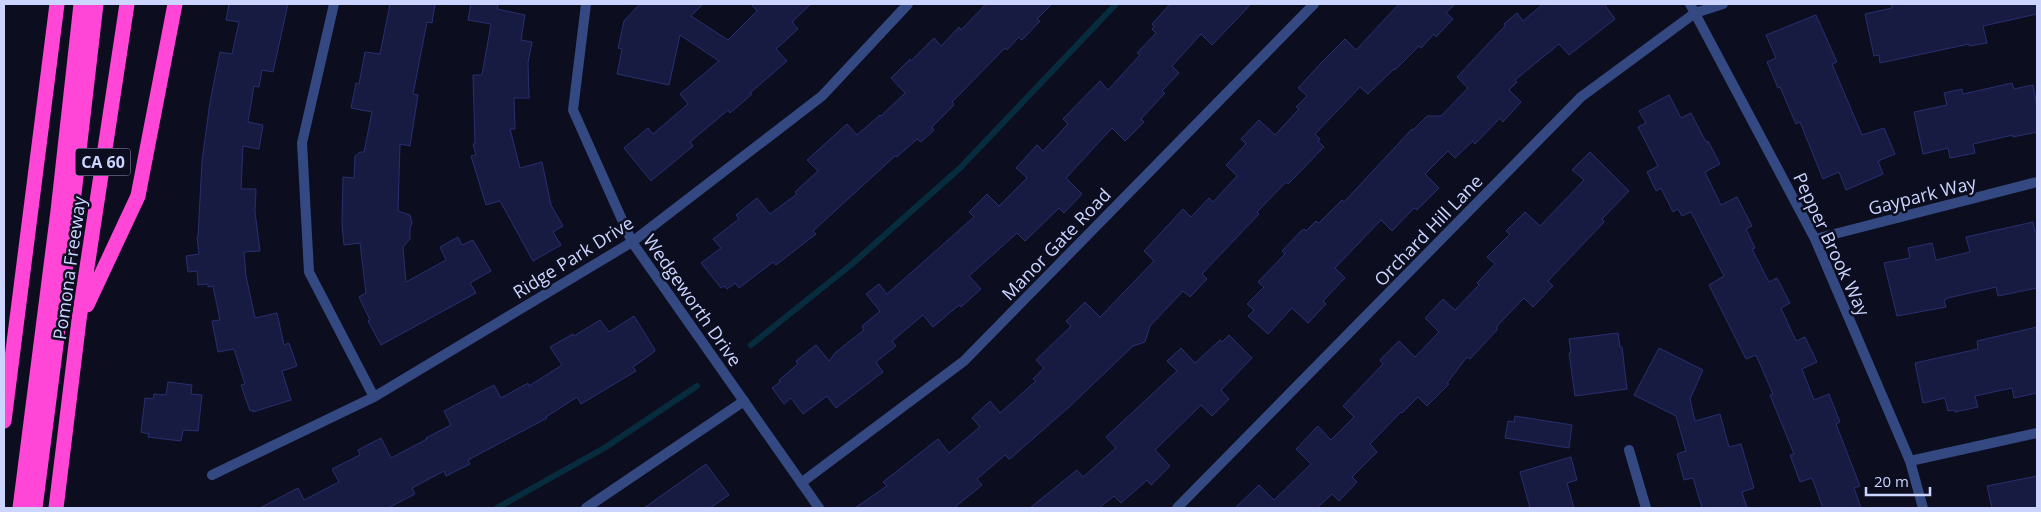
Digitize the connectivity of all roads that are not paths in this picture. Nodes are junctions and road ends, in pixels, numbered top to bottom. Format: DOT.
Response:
graph roads {
  1 [pos="56,4"];
  2 [pos="81,4"];
  3 [pos="96,4"];
  4 [pos="127,4"];
  5 [pos="175,4"];
  6 [pos="334,4"];
  7 [pos="586,4"];
  8 [pos="908,4"];
  9 [pos="1314,4"];
  10 [pos="1723,4"];
  11 [pos="1693,8"];
  12 [pos="2037,182"];
  13 [pos="1815,239"];
  14 [pos="632,242"];
  15 [pos="80,320"];
  16 [pos="374,397"];
  17 [pos="744,401"];
  18 [pos="4,421"];
  19 [pos="2037,433"];
  20 [pos="1629,450"];
  21 [pos="1910,461"];
  22 [pos="212,475"];
  23 [pos="801,483"];
  24 [pos="20,508"];
  25 [pos="35,508"];
  26 [pos="56,508"];
  27 [pos="586,508"];
  28 [pos="819,508"];
  29 [pos="1177,508"];
  30 [pos="1646,508"];
  31 [pos="1922,508"];
  1 -- 18 [label="highway"];
  2 -- 24 [label="highway"];
  3 -- 25 [label="highway"];
  4 -- 15 [label="highway, Pomona Freeway / CA 60"];
  5 -- 15 [label="highway"];
  6 -- 16 [label="street"];
  7 -- 14 [label="street, Wedgeworth Drive"];
  8 -- 14 [label="street, Ridge Park Drive"];
  9 -- 23 [label="street, Manor Gate Road"];
  10 -- 11 [label="street, Orchard Hill Lane"];
  11 -- 13 [label="street, Pepper Brook Way"];
  11 -- 29 [label="street, Orchard Hill Lane"];
  12 -- 13 [label="street, Gaypark Way"];
  13 -- 21 [label="street, Pepper Brook Way"];
  14 -- 16 [label="street, Ridge Park Drive"];
  14 -- 17 [label="street, Wedgeworth Drive"];
  15 -- 26 [label="highway, Pomona Freeway / CA 60"];
  16 -- 22 [label="street, Ridge Park Drive"];
  17 -- 23 [label="street, Wedgeworth Drive"];
  17 -- 27 [label="street"];
  19 -- 21 [label="street"];
  20 -- 30 [label="street"];
  21 -- 31 [label="street, Pepper Brook Way"];
  23 -- 28 [label="street, Wedgeworth Drive"];
}
